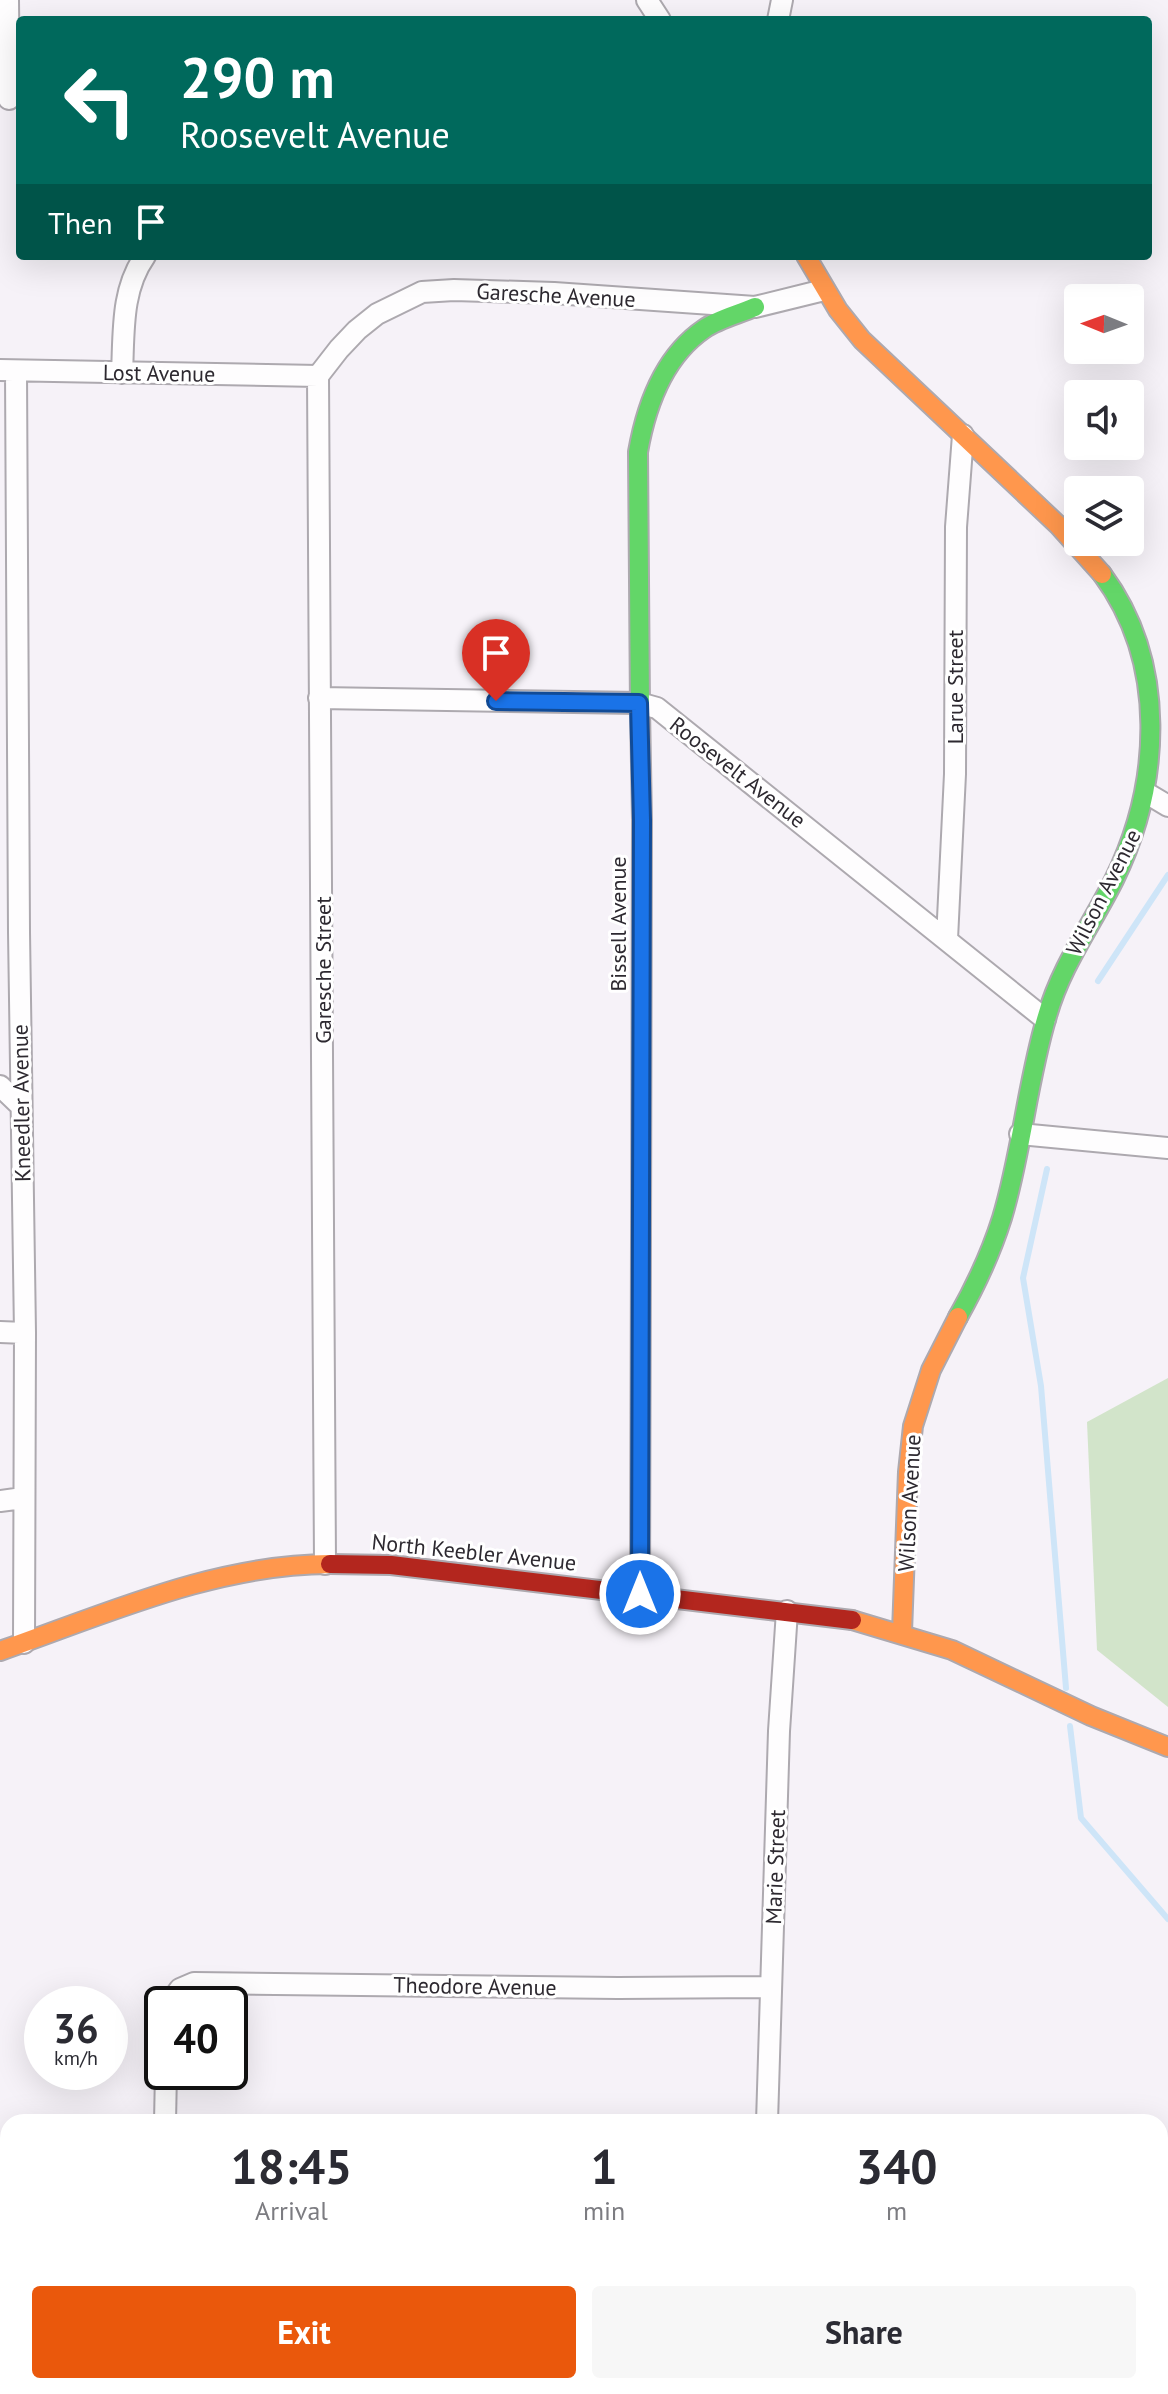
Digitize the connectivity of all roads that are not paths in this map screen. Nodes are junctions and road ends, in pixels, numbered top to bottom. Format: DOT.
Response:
graph roads {
  1 [pos="8,0"];
  2 [pos="9,99"];
  3 [pos="142,260"];
  4 [pos="808,260"];
  5 [pos="824,290"];
  6 [pos="755,307"];
  7 [pos="8,370"];
  8 [pos="122,373"];
  9 [pos="318,376"];
  10 [pos="963,435"];
  11 [pos="319,698"];
  12 [pos="639,703"];
  13 [pos="1148,794"];
  14 [pos="1168,806"];
  15 [pos="947,939"];
  16 [pos="1045,1019"];
  17 [pos="0,1086"];
  18 [pos="21,1106"];
  19 [pos="1020,1134"];
  20 [pos="1168,1148"];
  21 [pos="0,1332"];
  22 [pos="25,1333"];
  23 [pos="23,1498"];
  24 [pos="0,1501"];
  25 [pos="325,1564"];
  26 [pos="640,1594"];
  27 [pos="787,1611"];
  28 [pos="902,1632"];
  29 [pos="24,1643"];
  30 [pos="0,1651"];
  31 [pos="1168,1747"];
  32 [pos="190,1986"];
  33 [pos="771,1987"];
  34 [pos="166,2090"];
  35 [pos="165,2114"];
  36 [pos="767,2114"];
  1 -- 2 [label="street"];
  3 -- 8 [label="street"];
  4 -- 5 [label="street, Wilson Avenue"];
  5 -- 6 [label="street, Garesche Avenue"];
  5 -- 10 [label="street, Wilson Avenue"];
  6 -- 9 [label="street, Garesche Avenue"];
  6 -- 12 [label="street, Bissell Avenue"];
  7 -- 8 [label="street, Lost Avenue"];
  7 -- 18 [label="street, Kneedler Avenue"];
  8 -- 9 [label="street, Lost Avenue"];
  9 -- 11 [label="street, Garesche Street"];
  10 -- 13 [label="street, Wilson Avenue"];
  10 -- 15 [label="street, Larue Street"];
  11 -- 12 [label="street, Roosevelt Avenue"];
  11 -- 25 [label="street, Garesche Street"];
  12 -- 15 [label="street, Roosevelt Avenue"];
  12 -- 26 [label="street, Bissell Avenue"];
  13 -- 14 [label="street"];
  13 -- 16 [label="street, Wilson Avenue"];
  15 -- 16 [label="street, Roosevelt Avenue"];
  16 -- 19 [label="street, Wilson Avenue"];
  17 -- 18 [label="street"];
  18 -- 22 [label="street, Kneedler Avenue"];
  19 -- 20 [label="street"];
  19 -- 28 [label="street, Wilson Avenue"];
  21 -- 22 [label="street"];
  22 -- 23 [label="street, Kneedler Avenue"];
  23 -- 24 [label="street"];
  23 -- 29 [label="street, Kneedler Avenue"];
  25 -- 26 [label="street, North Keebler Avenue"];
  25 -- 29 [label="street, North Keebler Avenue"];
  26 -- 27 [label="street, North Keebler Avenue"];
  27 -- 28 [label="street, North Keebler Avenue"];
  27 -- 33 [label="street, Marie Street"];
  28 -- 31 [label="street, North Keebler Avenue"];
  29 -- 30 [label="street, North Keebler Avenue"];
  32 -- 33 [label="street, Theodore Avenue"];
  33 -- 36 [label="street, Marie Street"];
  34 -- 35 [label="street"];
}
